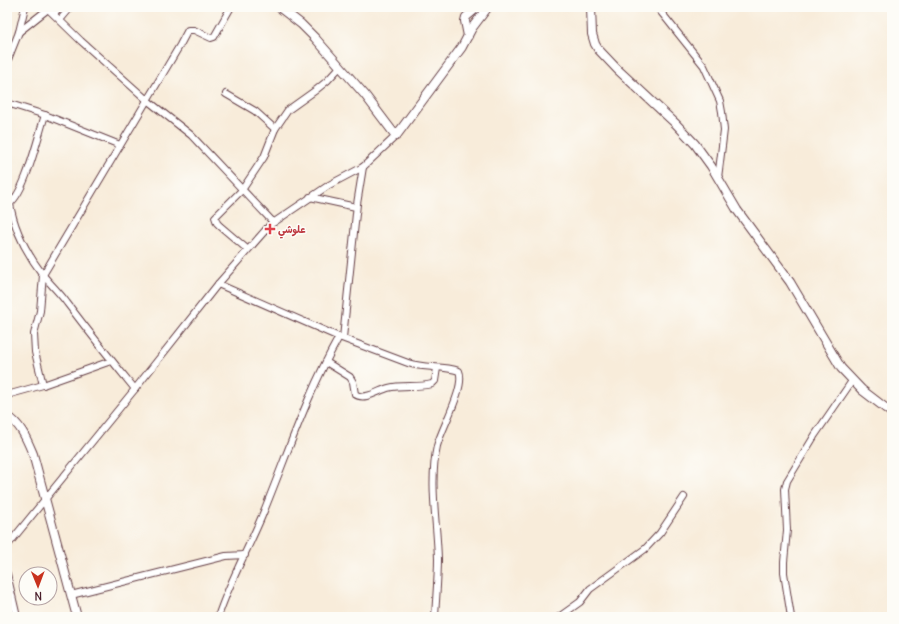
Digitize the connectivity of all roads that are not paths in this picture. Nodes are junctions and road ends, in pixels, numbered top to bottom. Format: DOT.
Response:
graph roads {
  1 [pos="25,7"];
  2 [pos="59,7"];
  3 [pos="71,7"];
  4 [pos="231,7"];
  5 [pos="279,7"];
  6 [pos="478,7"];
  7 [pos="488,7"];
  8 [pos="592,7"];
  9 [pos="657,7"];
  10 [pos="47,8"];
  11 [pos="54,14"];
  12 [pos="60,20"];
  13 [pos="19,32"];
  14 [pos="468,36"];
  15 [pos="7,62"];
  16 [pos="340,67"];
  17 [pos="226,94"];
  18 [pos="147,100"];
  19 [pos="7,103"];
  20 [pos="45,115"];
  21 [pos="275,129"];
  22 [pos="396,136"];
  23 [pos="120,145"];
  24 [pos="363,167"];
  25 [pos="718,178"];
  26 [pos="242,190"];
  27 [pos="310,197"];
  28 [pos="8,204"];
  29 [pos="356,207"];
  30 [pos="273,222"];
  31 [pos="248,249"];
  32 [pos="43,275"];
  33 [pos="218,284"];
  34 [pos="341,338"];
  35 [pos="111,361"];
  36 [pos="326,362"];
  37 [pos="437,368"];
  38 [pos="852,381"];
  39 [pos="43,385"];
  40 [pos="136,389"];
  41 [pos="7,395"];
  42 [pos="892,413"];
  43 [pos="7,416"];
  44 [pos="684,497"];
  45 [pos="45,499"];
  46 [pos="7,546"];
  47 [pos="245,555"];
  48 [pos="7,574"];
  49 [pos="71,595"];
  50 [pos="18,617"];
  51 [pos="77,617"];
  52 [pos="218,617"];
  53 [pos="435,617"];
  54 [pos="559,617"];
  55 [pos="791,617"];
  1 -- 13 [label="street"];
  2 -- 11 [label="street"];
  3 -- 12 [label="street"];
  4 -- 18 [label="street"];
  5 -- 16 [label="street"];
  6 -- 14 [label="street"];
  7 -- 14 [label="street"];
  8 -- 25 [label="street"];
  9 -- 25 [label="street"];
  10 -- 11 [label="street"];
  10 -- 13 [label="street"];
  11 -- 12 [label="street"];
  12 -- 18 [label="street"];
  13 -- 15 [label="street"];
  14 -- 22 [label="street"];
  16 -- 21 [label="street"];
  16 -- 22 [label="street"];
  17 -- 21 [label="street"];
  18 -- 23 [label="street"];
  18 -- 26 [label="street"];
  19 -- 20 [label="street"];
  20 -- 23 [label="street"];
  20 -- 28 [label="street"];
  21 -- 26 [label="street"];
  22 -- 24 [label="street"];
  23 -- 32 [label="street"];
  24 -- 27 [label="street"];
  24 -- 29 [label="street"];
  25 -- 38 [label="street"];
  26 -- 30 [label="street"];
  26 -- 31 [label="street"];
  27 -- 29 [label="street"];
  27 -- 30 [label="street"];
  28 -- 32 [label="street"];
  29 -- 34 [label="street"];
  30 -- 31 [label="street"];
  31 -- 33 [label="street"];
  32 -- 35 [label="street"];
  32 -- 39 [label="street"];
  33 -- 34 [label="street"];
  33 -- 40 [label="street"];
  34 -- 36 [label="street"];
  34 -- 37 [label="street"];
  35 -- 39 [label="street"];
  35 -- 40 [label="street"];
  36 -- 37 [label="street"];
  36 -- 47 [label="street"];
  37 -- 53 [label="street"];
  38 -- 42 [label="street"];
  38 -- 55 [label="street"];
  39 -- 41 [label="street"];
  40 -- 45 [label="street"];
  43 -- 45 [label="street"];
  44 -- 54 [label="street"];
  45 -- 46 [label="street"];
  45 -- 49 [label="street"];
  47 -- 49 [label="street"];
  47 -- 52 [label="street"];
  48 -- 50 [label="street"];
  49 -- 51 [label="street"];
}
